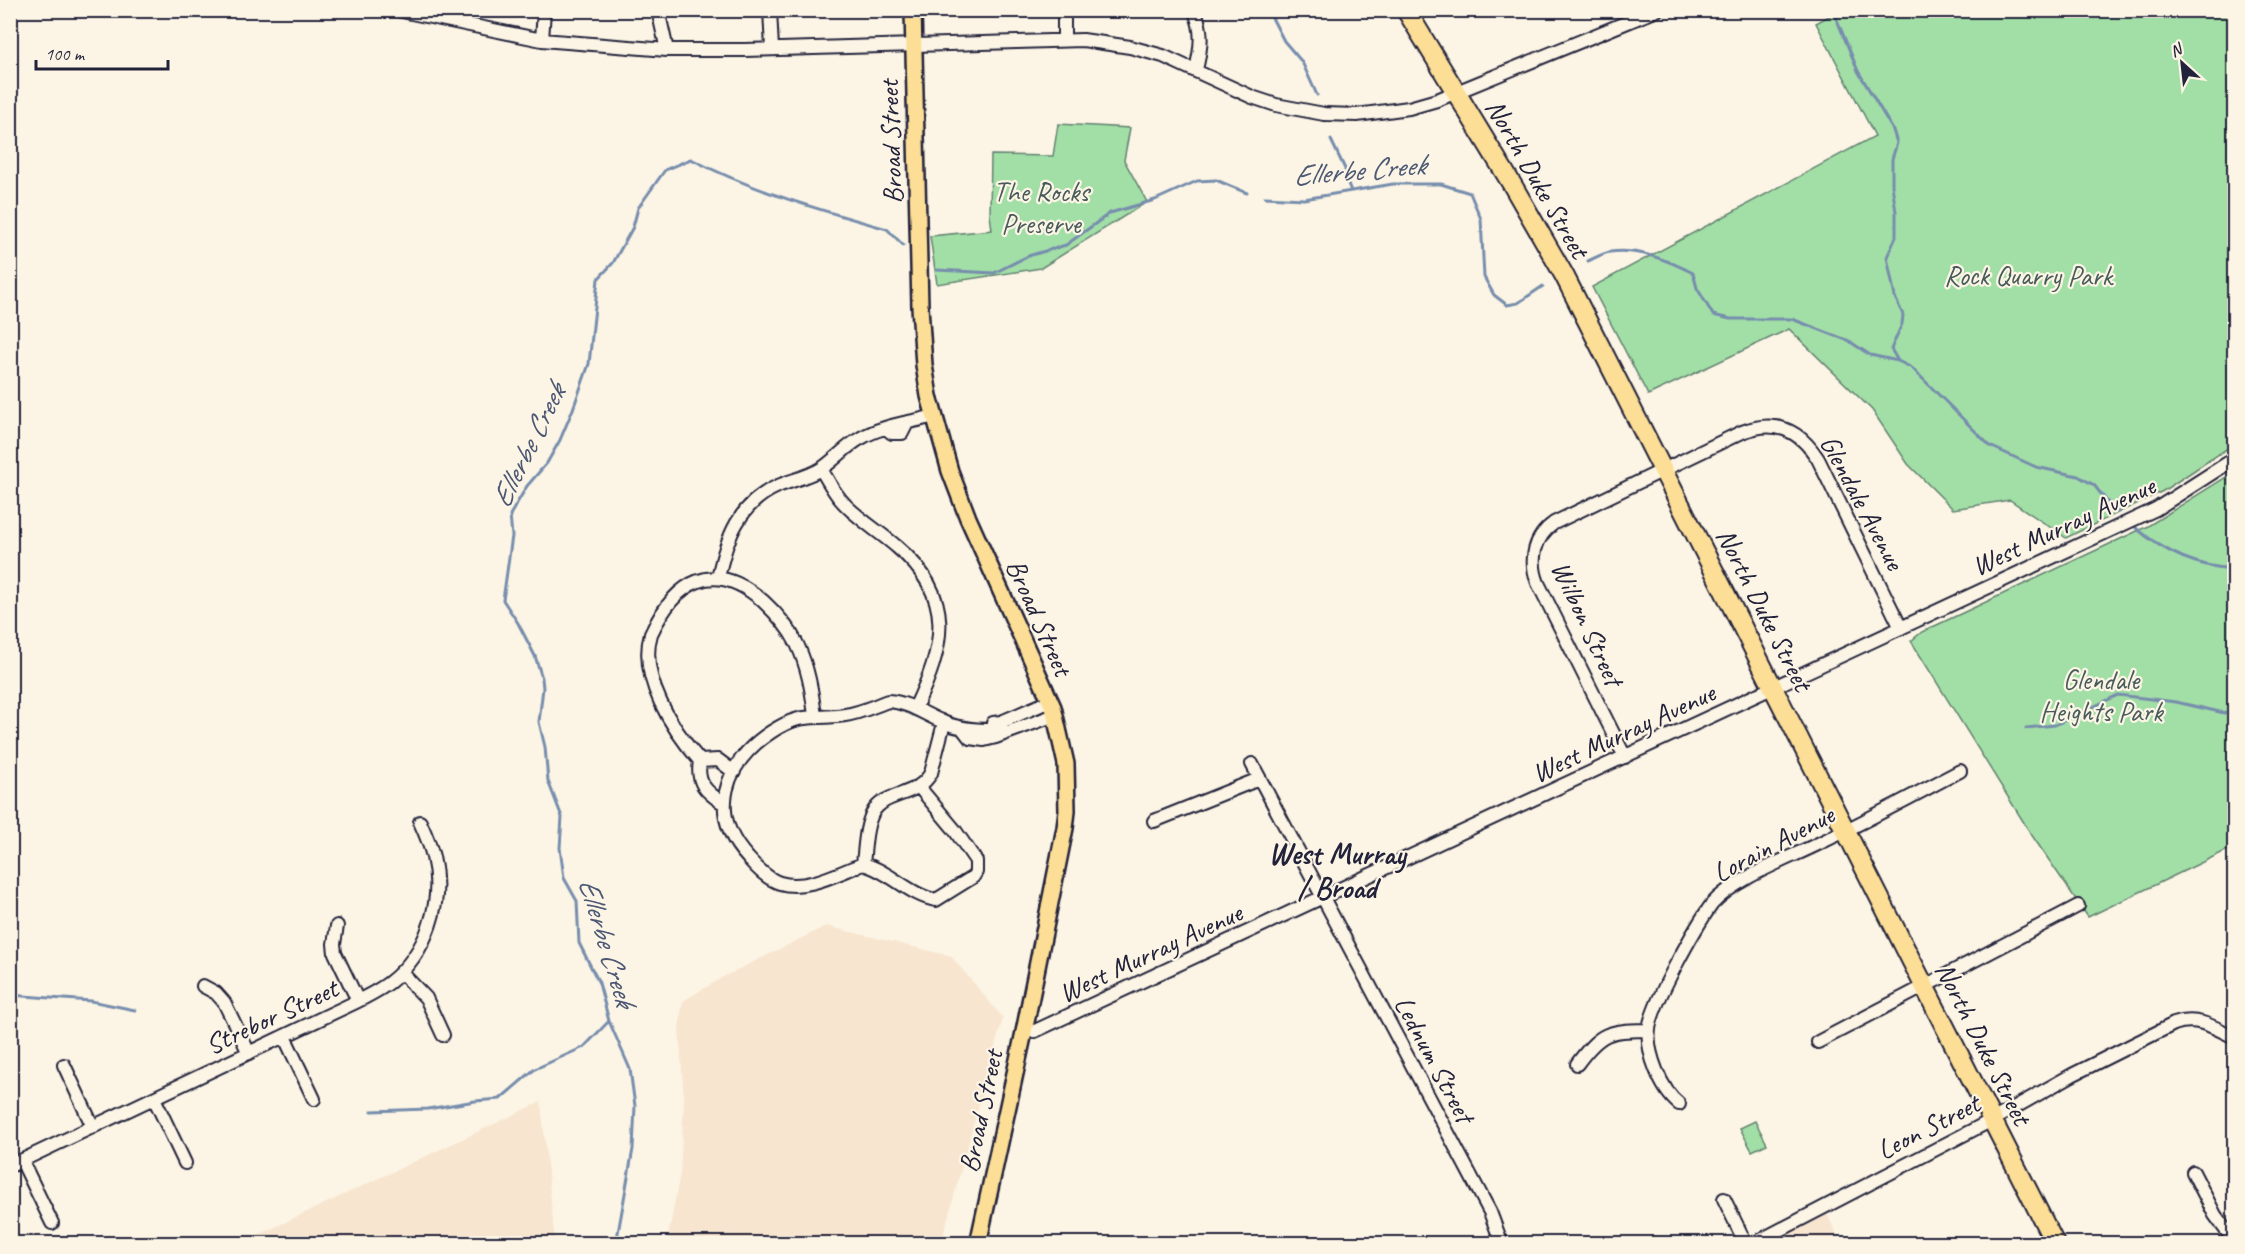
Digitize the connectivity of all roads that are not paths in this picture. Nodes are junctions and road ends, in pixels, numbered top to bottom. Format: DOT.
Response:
graph roads {
  1 [pos="397,10"];
  2 [pos="544,10"];
  3 [pos="658,10"];
  4 [pos="770,10"];
  5 [pos="913,10"];
  6 [pos="1064,10"];
  7 [pos="1194,10"];
  8 [pos="1406,10"];
  9 [pos="1657,10"];
  10 [pos="542,40"];
  11 [pos="1064,40"];
  12 [pos="912,44"];
  13 [pos="772,49"];
  14 [pos="667,50"];
  15 [pos="1196,70"];
  16 [pos="1456,93"];
  17 [pos="934,416"];
  18 [pos="2235,459"];
  19 [pos="821,469"];
  20 [pos="1663,469"];
  21 [pos="718,578"];
  22 [pos="1901,628"];
  23 [pos="1774,688"];
  24 [pos="915,708"];
  25 [pos="1053,708"];
  26 [pos="815,716"];
  27 [pos="944,723"];
  28 [pos="963,728"];
  29 [pos="1002,728"];
  30 [pos="1625,757"];
  31 [pos="700,761"];
  32 [pos="1252,765"];
  33 [pos="1960,771"];
  34 [pos="734,772"];
  35 [pos="1259,779"];
  36 [pos="919,788"];
  37 [pos="723,803"];
  38 [pos="1154,821"];
  39 [pos="420,822"];
  40 [pos="1846,830"];
  41 [pos="862,864"];
  42 [pos="1323,898"];
  43 [pos="2078,906"];
  44 [pos="337,926"];
  45 [pos="401,972"];
  46 [pos="204,986"];
  47 [pos="1925,987"];
  48 [pos="358,1001"];
  49 [pos="1649,1030"];
  50 [pos="1024,1032"];
  51 [pos="443,1035"];
  52 [pos="284,1036"];
  53 [pos="2235,1037"];
  54 [pos="1818,1042"];
  55 [pos="249,1053"];
  56 [pos="1577,1064"];
  57 [pos="64,1065"];
  58 [pos="154,1098"];
  59 [pos="314,1099"];
  60 [pos="1679,1104"];
  61 [pos="1994,1119"];
  62 [pos="93,1127"];
  63 [pos="185,1163"];
  64 [pos="16,1164"];
  65 [pos="2193,1172"];
  66 [pos="1724,1199"];
  67 [pos="52,1223"];
  68 [pos="2235,1241"];
  69 [pos="978,1244"];
  70 [pos="1502,1244"];
  71 [pos="1746,1244"];
  72 [pos="1753,1244"];
  73 [pos="2055,1244"];
  1 -- 10 [label="street"];
  2 -- 10 [label="street"];
  3 -- 14 [label="street"];
  4 -- 13 [label="street"];
  5 -- 12 [label="main road, Broad Street"];
  6 -- 11 [label="street"];
  7 -- 15 [label="street"];
  8 -- 16 [label="highway, North Duke Street"];
  9 -- 16 [label="street"];
  10 -- 14 [label="street"];
  11 -- 12 [label="street"];
  11 -- 15 [label="street"];
  12 -- 13 [label="street"];
  12 -- 17 [label="main road, Broad Street"];
  13 -- 14 [label="street"];
  15 -- 16 [label="street"];
  16 -- 20 [label="highway, North Duke Street"];
  17 -- 19 [label="street"];
  17 -- 25 [label="main road, Broad Street"];
  18 -- 22 [label="street, West Murray Avenue"];
  19 -- 21 [label="street"];
  19 -- 24 [label="street"];
  20 -- 22 [label="street, Glendale Avenue"];
  20 -- 23 [label="highway, North Duke Street"];
  20 -- 30 [label="street, Wilbon Street"];
  21 -- 26 [label="street"];
  21 -- 31 [label="street"];
  22 -- 23 [label="street, West Murray Avenue"];
  23 -- 30 [label="street, West Murray Avenue"];
  23 -- 40 [label="highway, North Duke Street"];
  24 -- 26 [label="street"];
  24 -- 27 [label="street"];
  25 -- 29 [label="street"];
  25 -- 50 [label="main road, Broad Street"];
  26 -- 34 [label="street"];
  27 -- 28 [label="street"];
  27 -- 36 [label="street"];
  28 -- 29 [label="street"];
  28 -- 29 [label="street"];
  30 -- 42 [label="street, West Murray Avenue"];
  31 -- 34 [label="street"];
  31 -- 37 [label="street"];
  32 -- 35 [label="street, Lednum Street"];
  33 -- 40 [label="street, Lorain Avenue"];
  34 -- 37 [label="street"];
  35 -- 38 [label="street"];
  35 -- 42 [label="street, Lednum Street"];
  36 -- 41 [label="street"];
  36 -- 41 [label="street"];
  37 -- 41 [label="street"];
  39 -- 45 [label="street, Strebor Street"];
  40 -- 47 [label="highway, North Duke Street"];
  40 -- 49 [label="street, Lorain Avenue"];
  42 -- 50 [label="street, West Murray Avenue"];
  42 -- 70 [label="street, Lednum Street"];
  43 -- 47 [label="street"];
  44 -- 48 [label="street"];
  45 -- 48 [label="street, Strebor Street"];
  45 -- 51 [label="street"];
  46 -- 55 [label="street"];
  47 -- 54 [label="street"];
  47 -- 61 [label="highway, North Duke Street"];
  48 -- 52 [label="street, Strebor Street"];
  49 -- 56 [label="street"];
  49 -- 60 [label="street, Lorain Avenue"];
  50 -- 69 [label="main road, Broad Street"];
  52 -- 55 [label="street, Strebor Street"];
  52 -- 59 [label="street"];
  53 -- 61 [label="street, Leon Street"];
  55 -- 58 [label="street, Strebor Street"];
  57 -- 62 [label="street"];
  58 -- 62 [label="street, Strebor Street"];
  58 -- 63 [label="street"];
  61 -- 72 [label="street, Leon Street"];
  61 -- 73 [label="highway, North Duke Street"];
  62 -- 64 [label="street, Strebor Street"];
  64 -- 67 [label="street"];
  65 -- 68 [label="street"];
  66 -- 71 [label="street"];
}
